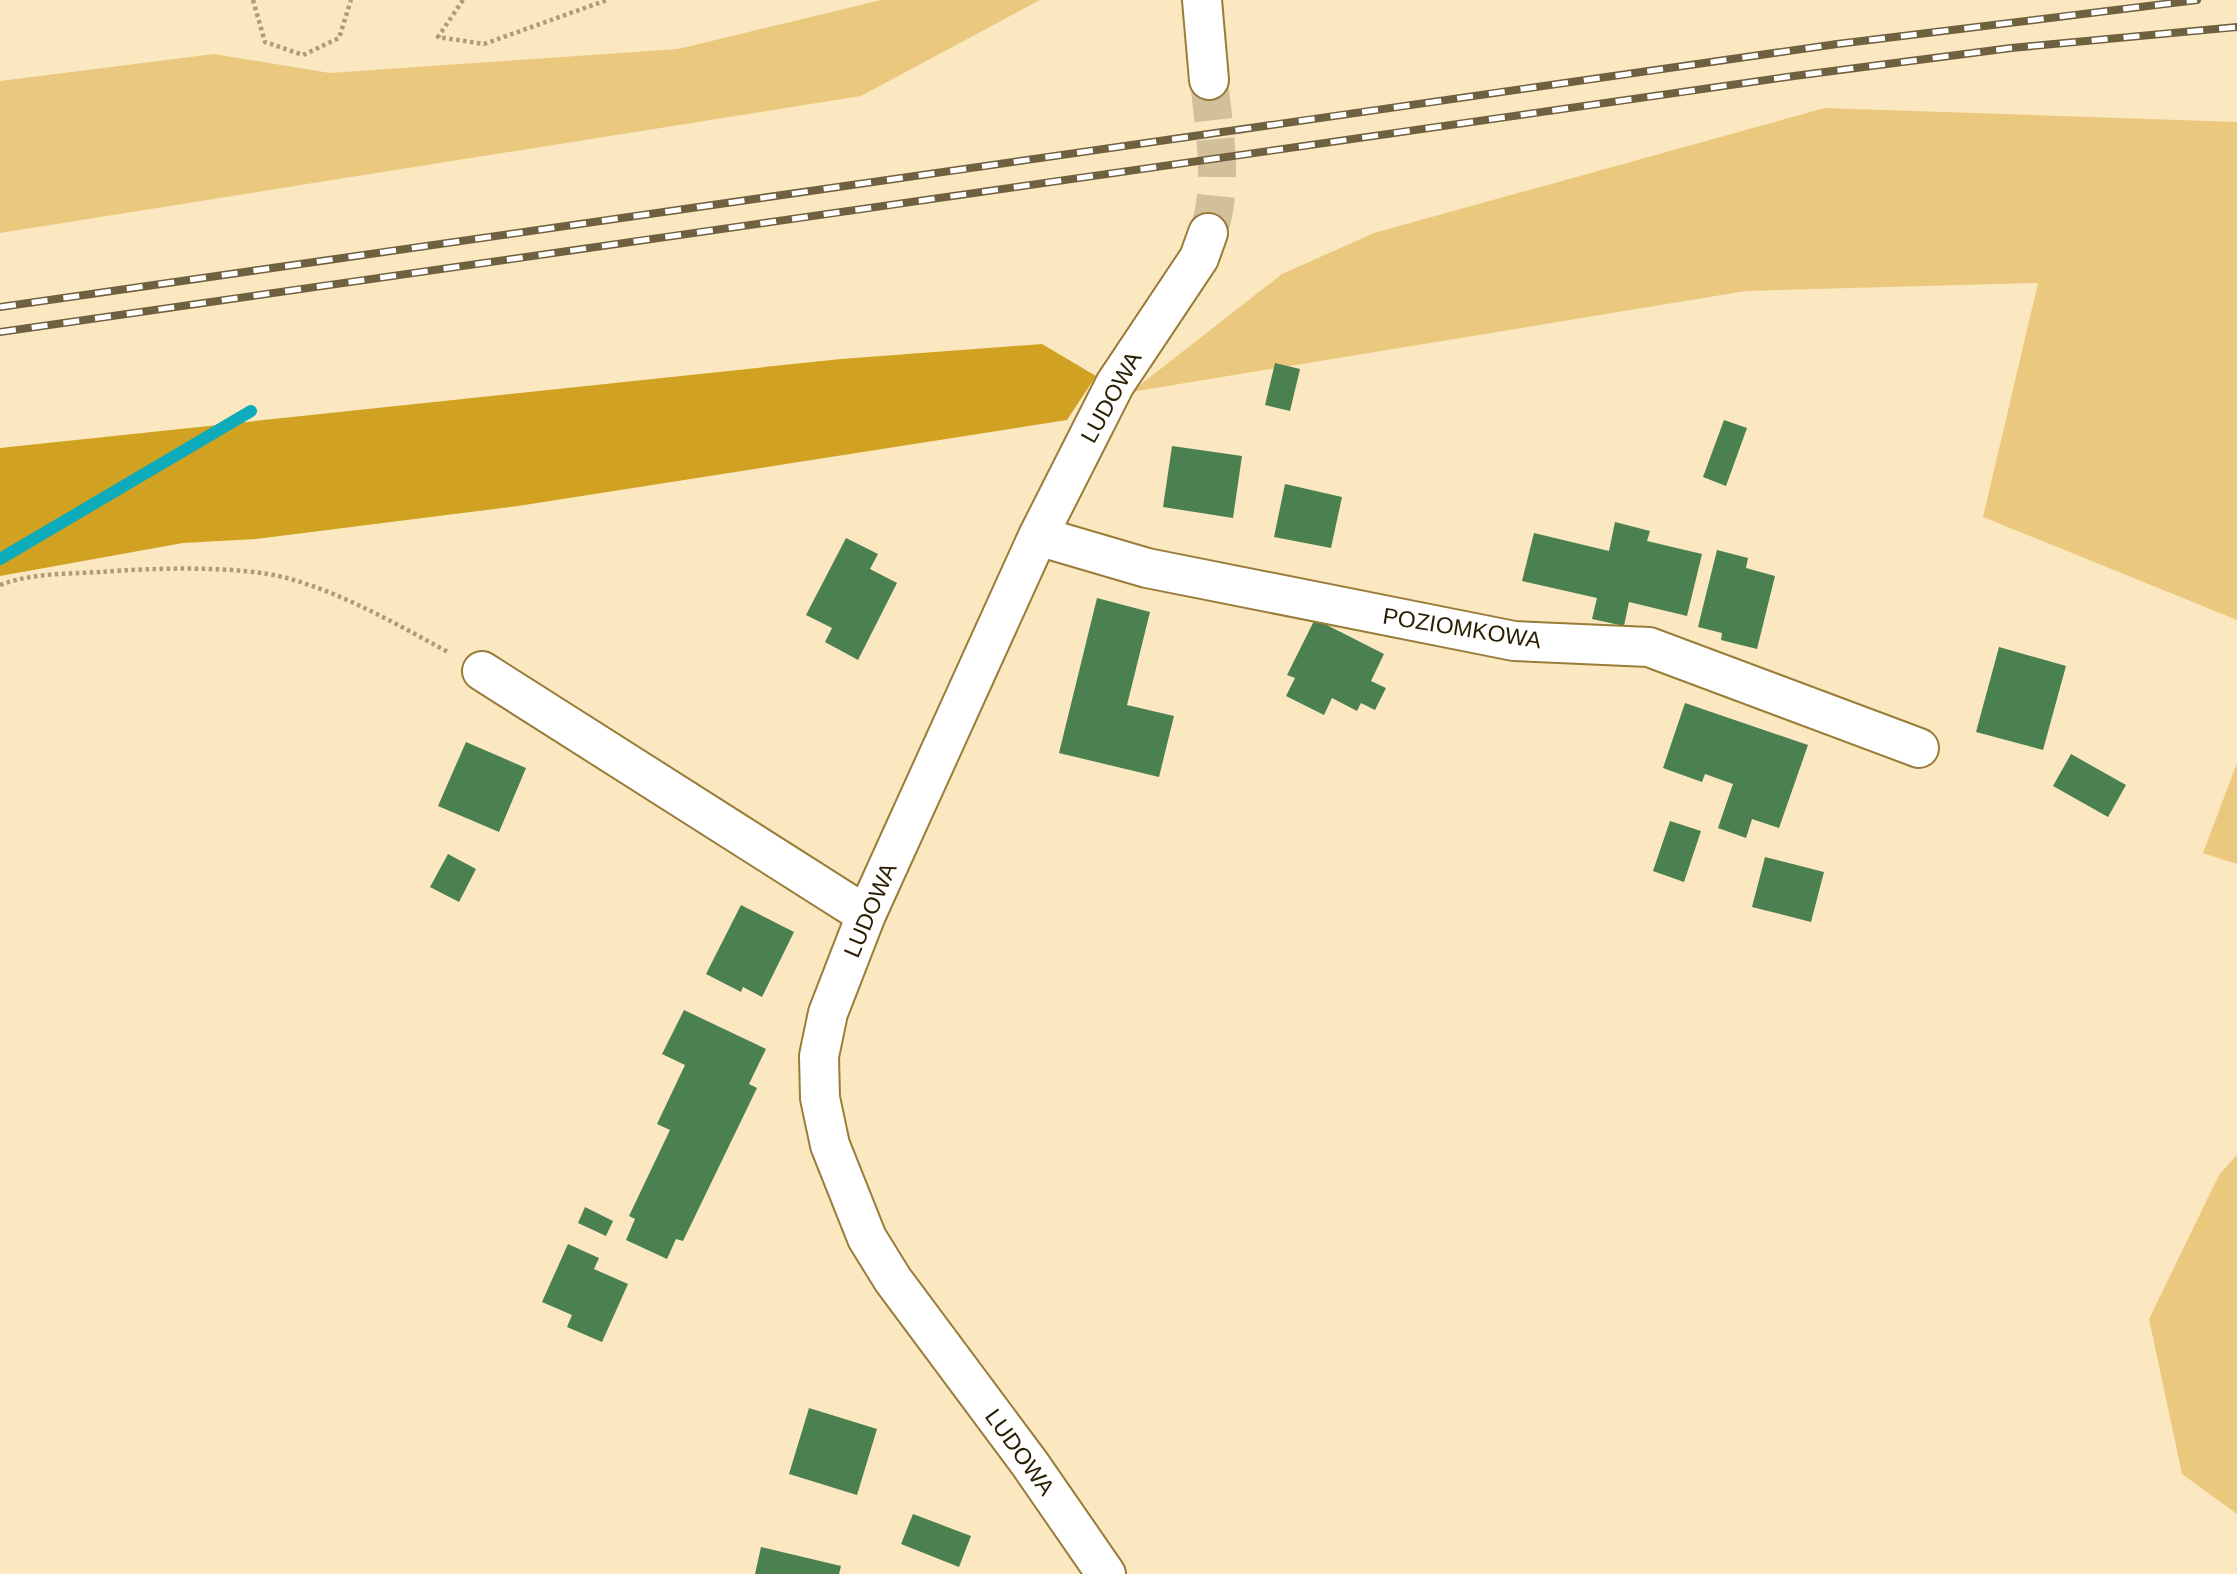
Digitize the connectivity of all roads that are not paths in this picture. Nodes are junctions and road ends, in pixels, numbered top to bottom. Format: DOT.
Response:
graph roads {
  1 [pos="1202,0"];
  2 [pos="1209,80"];
  3 [pos="1208,233"];
  4 [pos="1038,536"];
  5 [pos="482,671"];
  6 [pos="1919,748"];
  7 [pos="866,915"];
  8 [pos="1106,1574"];
  1 -- 2 [label="street"];
  3 -- 4 [label="street, LUDOWA"];
  4 -- 6 [label="street, POZIOMKOWA"];
  4 -- 7 [label="street, LUDOWA"];
  5 -- 7 [label="street"];
  7 -- 8 [label="street, LUDOWA"];
}
